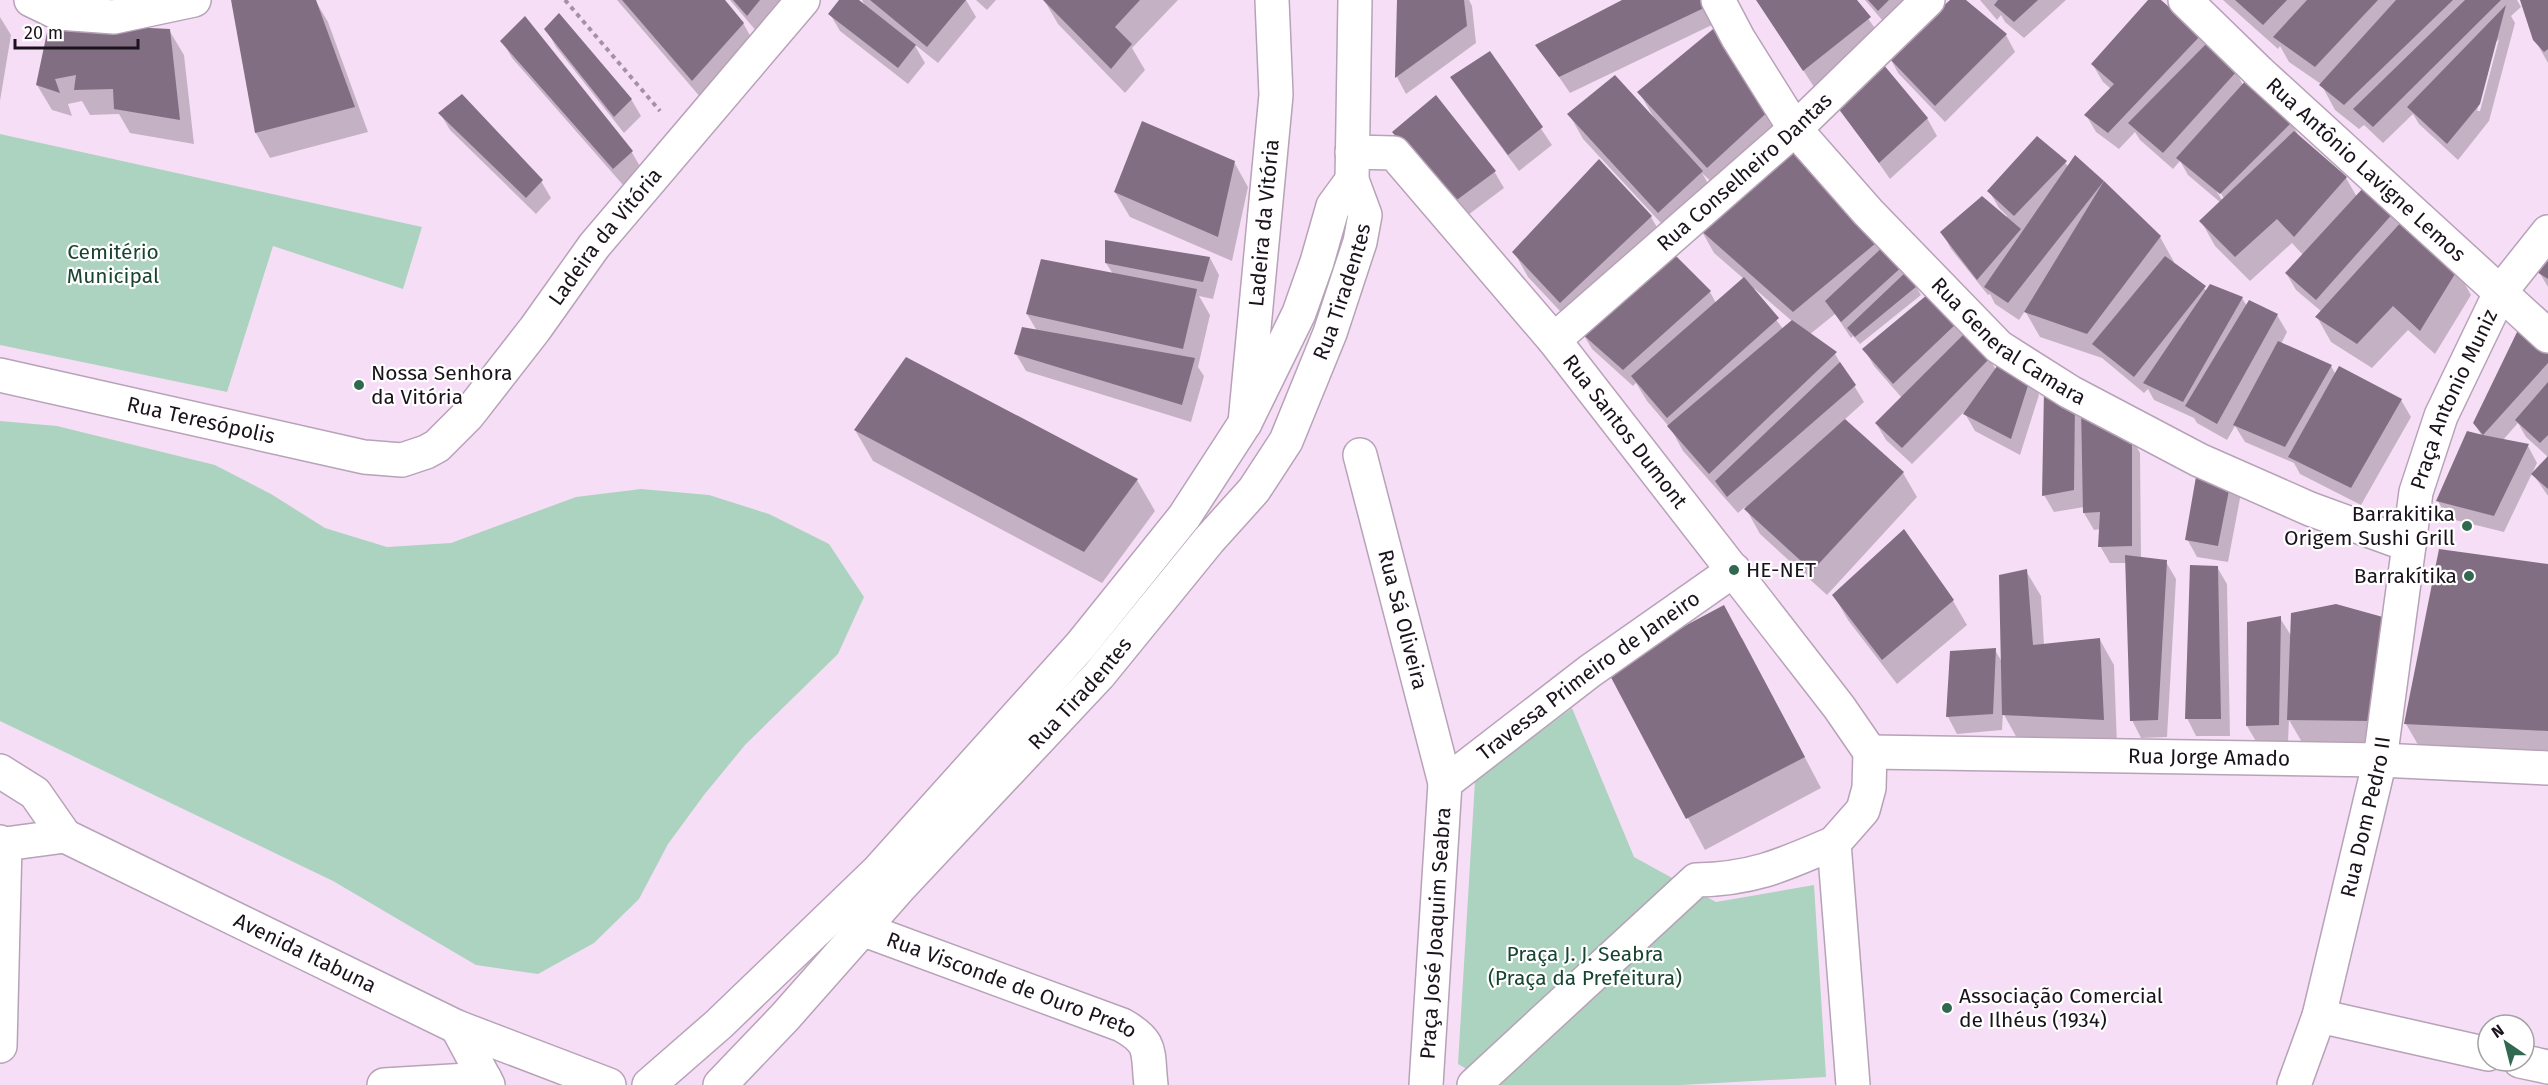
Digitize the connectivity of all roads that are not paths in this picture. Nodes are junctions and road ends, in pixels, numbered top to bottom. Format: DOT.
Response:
graph roads {
  1 [pos="31,0"];
  2 [pos="194,0"];
  3 [pos="803,0"];
  4 [pos="1355,0"];
  5 [pos="1718,0"];
  6 [pos="1928,0"];
  7 [pos="2185,0"];
  8 [pos="1266,7"];
  9 [pos="1795,129"];
  10 [pos="1352,166"];
  11 [pos="2548,232"];
  12 [pos="2501,291"];
  13 [pos="2548,336"];
  14 [pos="1554,340"];
  15 [pos="0,375"];
  16 [pos="1245,423"];
  17 [pos="1360,455"];
  18 [pos="402,460"];
  19 [pos="2409,545"];
  20 [pos="1734,570"];
  21 [pos="1105,615"];
  22 [pos="1131,635"];
  23 [pos="1870,752"];
  24 [pos="2380,760"];
  25 [pos="2548,768"];
  26 [pos="0,771"];
  27 [pos="1445,783"];
  28 [pos="65,836"];
  29 [pos="3,843"];
  30 [pos="1834,843"];
  31 [pos="850,919"];
  32 [pos="2319,1016"];
  33 [pos="457,1027"];
  34 [pos="0,1046"];
  35 [pos="2476,1051"];
  36 [pos="486,1082"];
  37 [pos="384,1085"];
  38 [pos="609,1085"];
  39 [pos="649,1085"];
  40 [pos="720,1085"];
  41 [pos="1151,1085"];
  42 [pos="1426,1085"];
  43 [pos="1474,1085"];
  44 [pos="1853,1085"];
  45 [pos="2294,1085"];
  1 -- 2 [label="street"];
  3 -- 18 [label="street, Ladeira da Vitória"];
  4 -- 10 [label="street"];
  5 -- 9 [label="street, Rua General Camara"];
  6 -- 9 [label="street, Rua Conselheiro Dantas"];
  7 -- 12 [label="street, Rua Antônio Lavigne Lemos"];
  8 -- 16 [label="street, Ladeira da Vitória"];
  9 -- 14 [label="street, Rua Conselheiro Dantas"];
  9 -- 19 [label="street, Rua General Camara"];
  10 -- 14 [label="street, Rua Santos Dumont"];
  10 -- 16 [label="street, Rua Tiradentes"];
  10 -- 22 [label="street, Rua Tiradentes"];
  11 -- 12 [label="street, Praça Antonio Muniz"];
  12 -- 13 [label="street, Rua Antônio Lavigne Lemos"];
  12 -- 19 [label="street, Praça Antonio Muniz"];
  14 -- 20 [label="street, Rua Santos Dumont"];
  15 -- 18 [label="street, Rua Teresópolis"];
  16 -- 21 [label="street, Rua Tiradentes"];
  17 -- 27 [label="street, Rua Sá Oliveira"];
  19 -- 24 [label="street, Rua Dom Pedro II"];
  20 -- 23 [label="street, Rua Santos Dumont"];
  20 -- 27 [label="street, Travessa Primeiro de Janeiro"];
  21 -- 22 [label="street"];
  21 -- 31 [label="street, Rua Tiradentes"];
  22 -- 31 [label="street, Rua Tiradentes"];
  23 -- 24 [label="street, Rua Jorge Amado"];
  23 -- 30 [label="street"];
  24 -- 25 [label="street, Rua Jorge Amado"];
  24 -- 32 [label="street, Rua Dom Pedro II"];
  26 -- 28 [label="street"];
  27 -- 42 [label="street, Praça José Joaquim Seabra"];
  28 -- 29 [label="street"];
  28 -- 33 [label="street, Avenida Itabuna"];
  29 -- 34 [label="street"];
  30 -- 43 [label="street"];
  30 -- 44 [label="street"];
  31 -- 39 [label="street"];
  31 -- 40 [label="street, Rua Tiradentes"];
  31 -- 41 [label="street, Rua Visconde de Ouro Preto"];
  32 -- 35 [label="street"];
  32 -- 45 [label="street, Rua Dom Pedro II"];
  33 -- 36 [label="street"];
  33 -- 38 [label="street, Avenida Itabuna"];
  36 -- 37 [label="street"];
}
